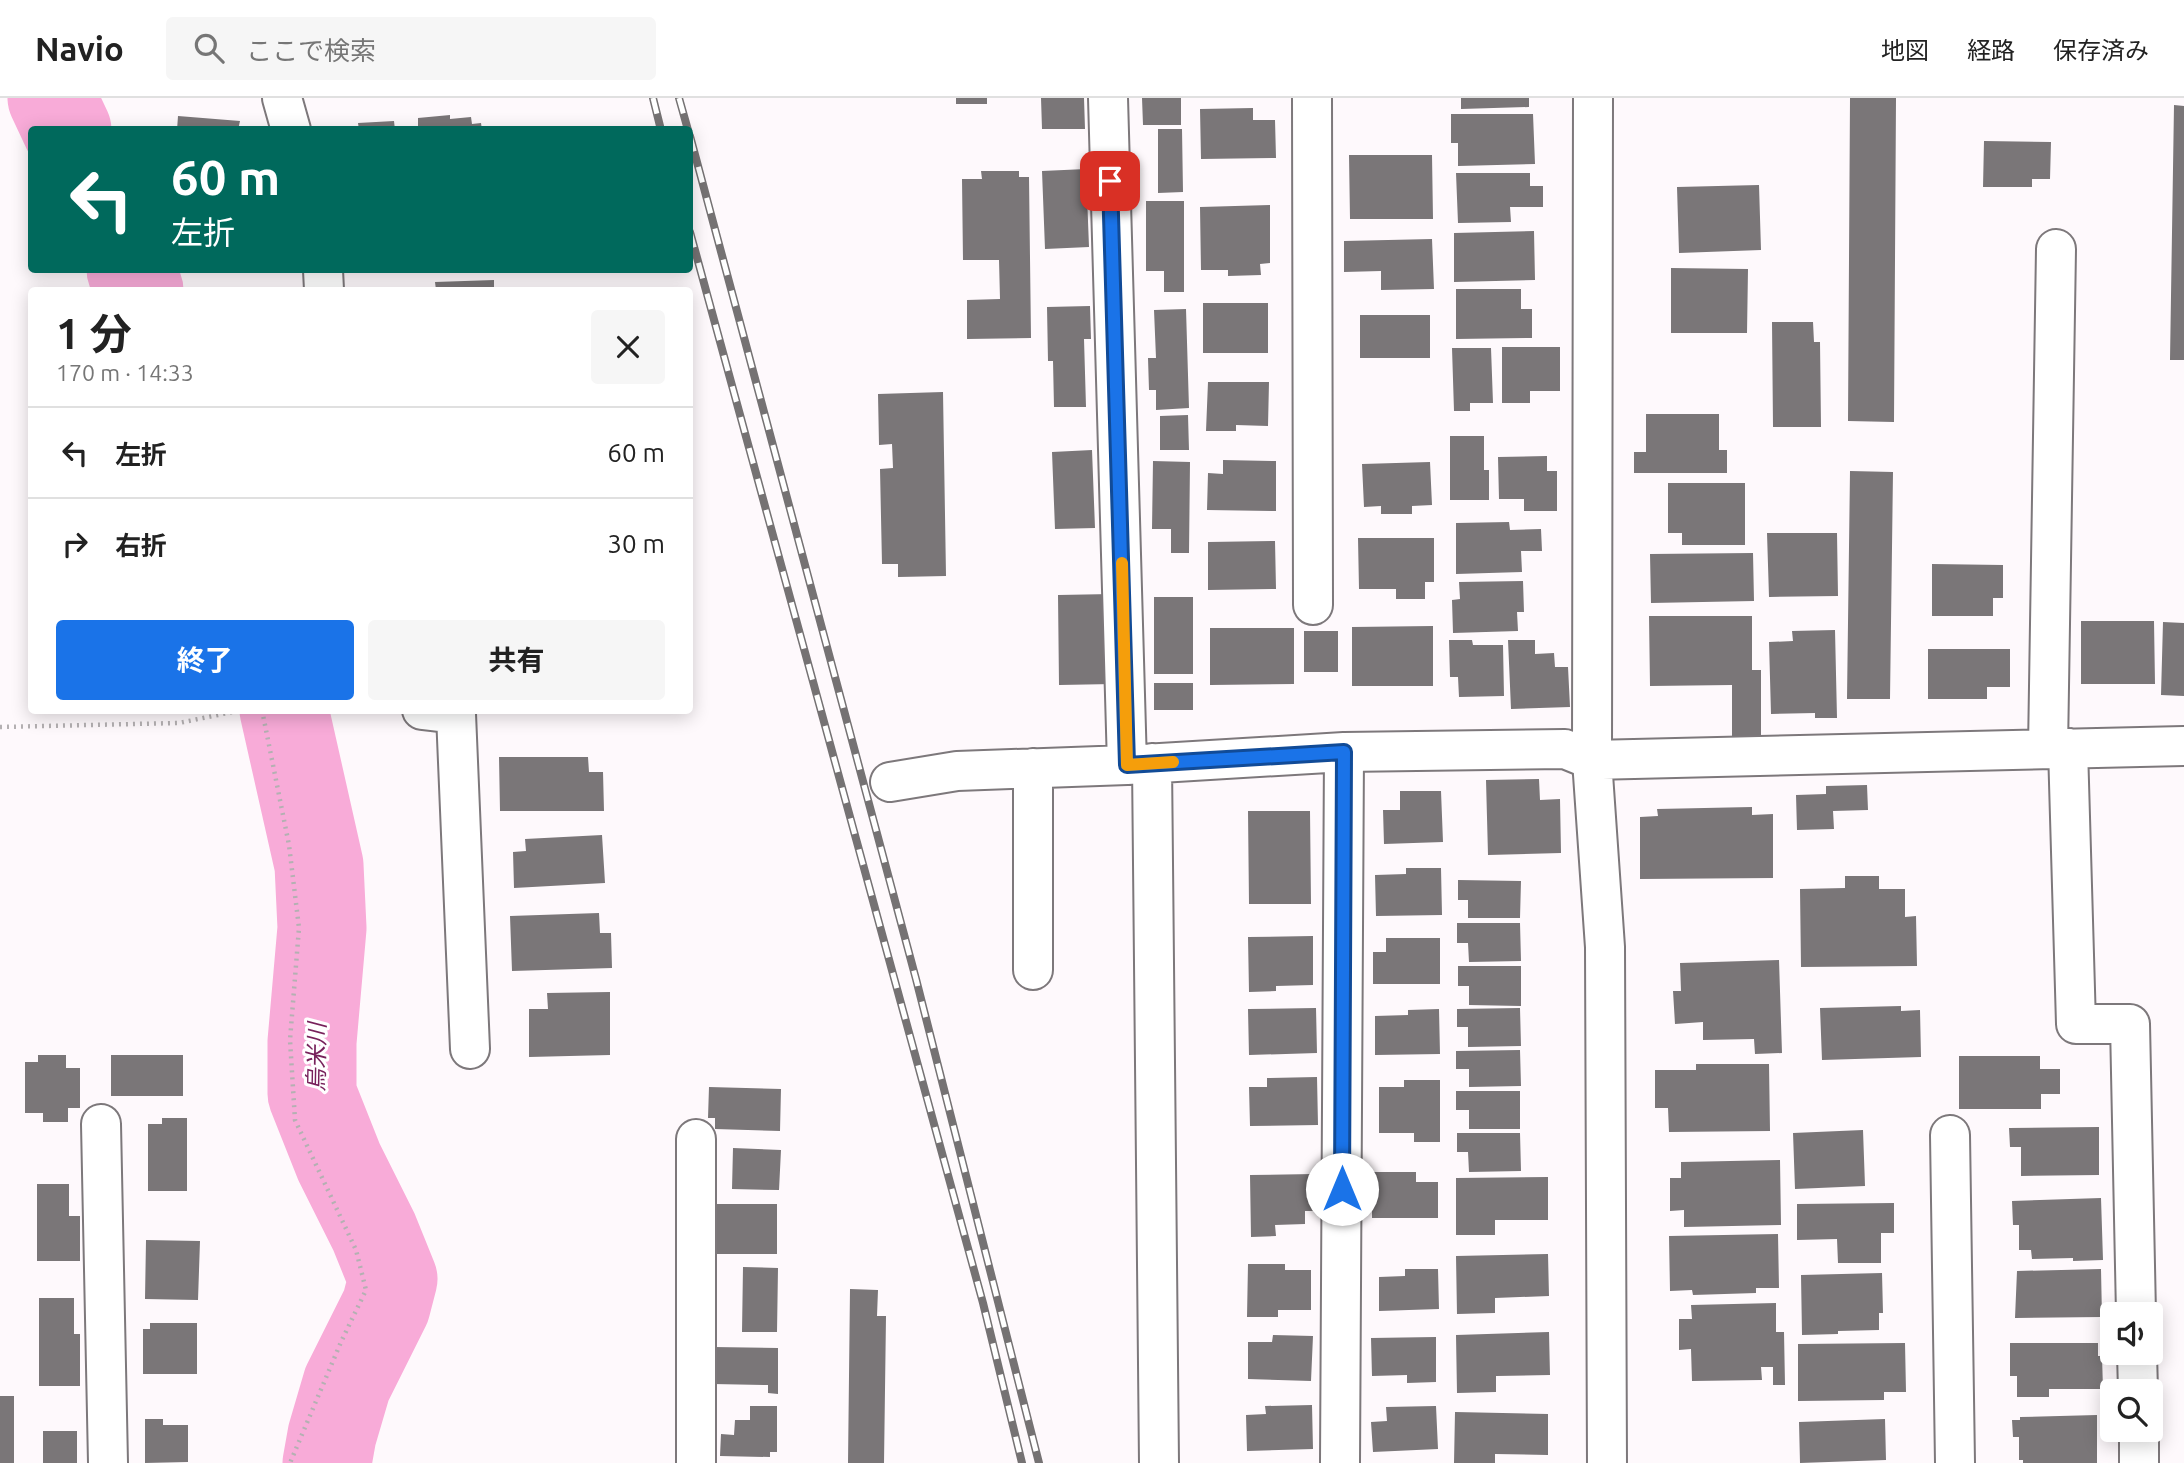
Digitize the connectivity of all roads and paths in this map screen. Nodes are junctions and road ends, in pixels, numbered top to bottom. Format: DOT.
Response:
graph roads {
  1 [pos="282,98"];
  2 [pos="1108,98"];
  3 [pos="1312,98"];
  4 [pos="1593,98"];
  5 [pos="290,126"];
  6 [pos="2056,249"];
  7 [pos="1314,605"];
  8 [pos="222,714"];
  9 [pos="263,714"];
  10 [pos="456,714"];
  11 [pos="0,727"];
  12 [pos="2184,746"];
  13 [pos="2058,749"];
  14 [pos="1344,752"];
  15 [pos="1592,760"];
  16 [pos="1140,764"];
  17 [pos="1033,768"];
  18 [pos="890,782"];
  19 [pos="1033,970"];
  20 [pos="470,1049"];
  21 [pos="101,1124"];
  22 [pos="1950,1135"];
  23 [pos="696,1139"];
  24 [pos="2136,1302"];
  25 [pos="2138,1442"];
  26 [pos="108,1463"];
  27 [pos="290,1463"];
  28 [pos="696,1463"];
  29 [pos="1159,1463"];
  30 [pos="1340,1463"];
  31 [pos="1607,1463"];
  32 [pos="1955,1463"];
  33 [pos="2139,1463"];
  1 -- 5 [label="street"];
  2 -- 16 [label="street"];
  3 -- 7 [label="street"];
  4 -- 15 [label="street"];
  6 -- 13 [label="street"];
  8 -- 11 [label="path"];
  9 -- 27 [label="path"];
  10 -- 20 [label="street"];
  12 -- 13 [label="street"];
  13 -- 15 [label="street"];
  13 -- 24 [label="street"];
  14 -- 15 [label="street"];
  14 -- 16 [label="street"];
  14 -- 30 [label="street"];
  15 -- 31 [label="street"];
  16 -- 17 [label="street"];
  16 -- 29 [label="street"];
  17 -- 18 [label="street"];
  17 -- 19 [label="street"];
  21 -- 26 [label="street"];
  22 -- 32 [label="street"];
  23 -- 28 [label="street"];
  25 -- 33 [label="street"];
}
